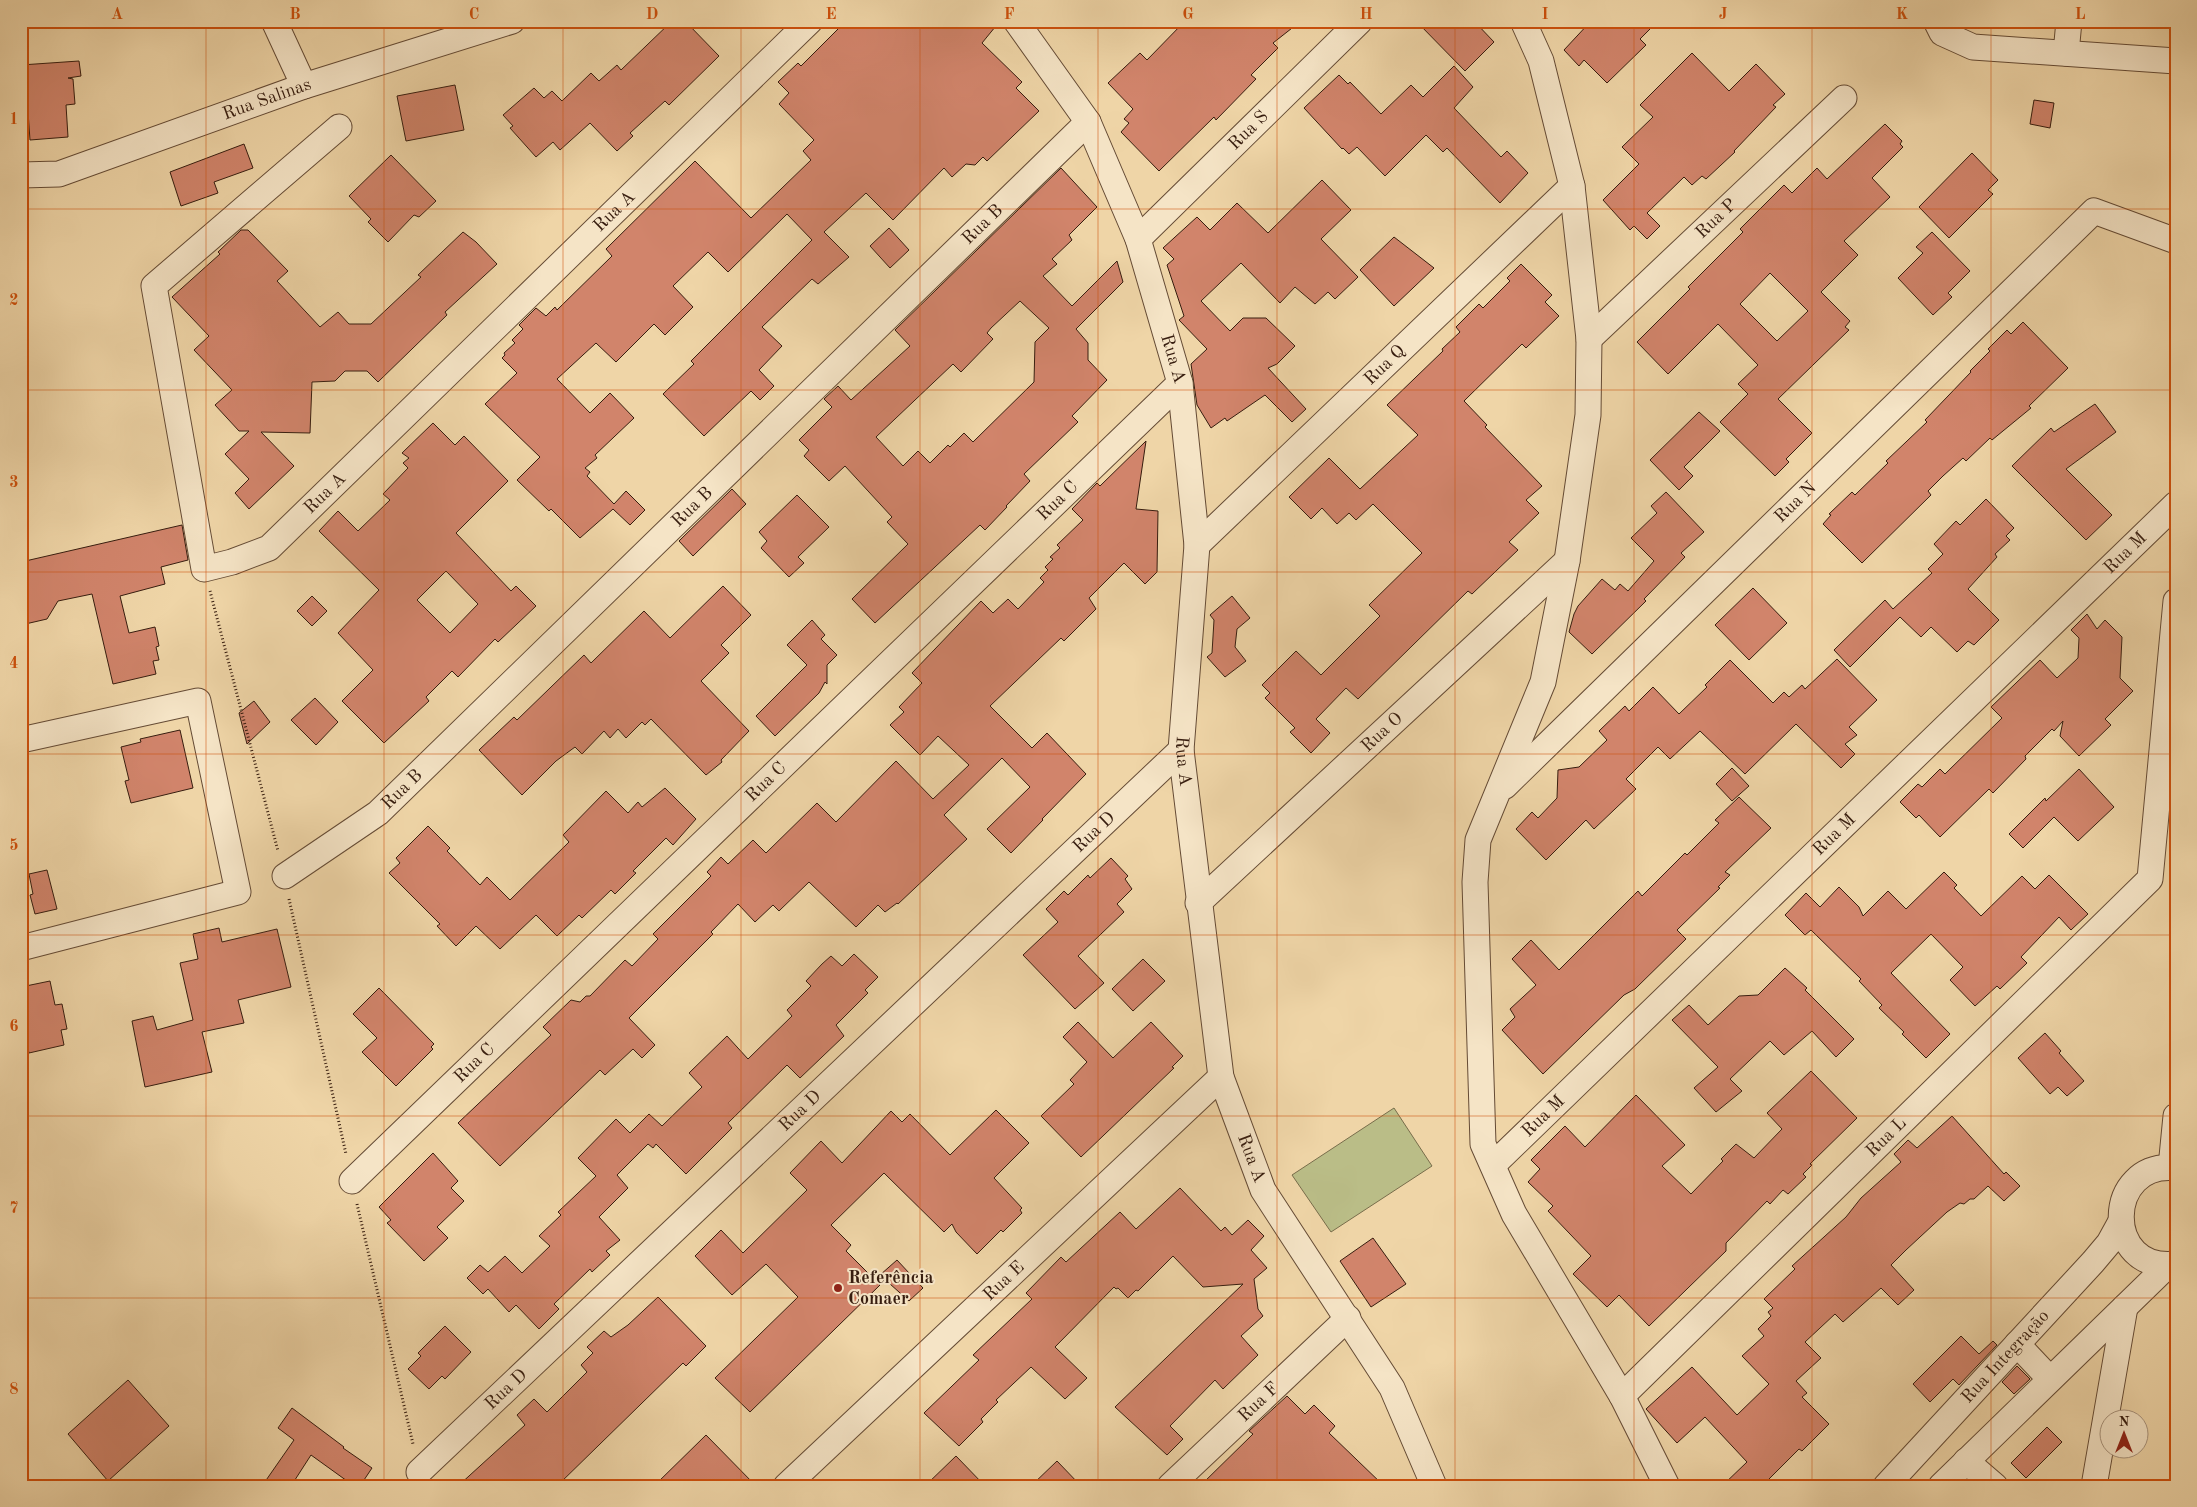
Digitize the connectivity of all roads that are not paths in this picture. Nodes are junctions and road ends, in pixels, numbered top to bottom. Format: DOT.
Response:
graph roads {
  1 [pos="274,21"];
  2 [pos="512,21"];
  3 [pos="810,21"];
  4 [pos="1016,21"];
  5 [pos="1360,21"];
  6 [pos="1936,21"];
  7 [pos="2069,21"];
  8 [pos="1533,26"];
  9 [pos="2066,53"];
  10 [pos="2176,61"];
  11 [pos="304,86"];
  12 [pos="1844,98"];
  13 [pos="1088,122"];
  14 [pos="339,127"];
  15 [pos="21,176"];
  16 [pos="1572,186"];
  17 [pos="1138,239"];
  18 [pos="2176,241"];
  19 [pos="1589,339"];
  20 [pos="1180,383"];
  21 [pos="2176,504"];
  22 [pos="1197,545"];
  23 [pos="1567,562"];
  24 [pos="2176,601"];
  25 [pos="21,740"];
  26 [pos="1181,750"];
  27 [pos="1498,793"];
  28 [pos="284,876"];
  29 [pos="1198,903"];
  30 [pos="21,948"];
  31 [pos="1221,1077"];
  32 [pos="2176,1116"];
  33 [pos="1493,1165"];
  34 [pos="2173,1167"];
  35 [pos="352,1181"];
  36 [pos="2120,1223"];
  37 [pos="2171,1265"];
  38 [pos="2125,1307"];
  39 [pos="1348,1318"];
  40 [pos="2017,1344"];
  41 [pos="2050,1379"];
  42 [pos="1622,1396"];
  43 [pos="1966,1461"];
  44 [pos="419,1472"];
  45 [pos="786,1486"];
  46 [pos="1170,1486"];
  47 [pos="1434,1486"];
  48 [pos="1667,1486"];
  49 [pos="1886,1486"];
  50 [pos="1941,1486"];
  51 [pos="1995,1486"];
  52 [pos="2094,1486"];
  1 -- 11 [label="street"];
  2 -- 11 [label="street, Rua Salinas"];
  3 -- 14 [label="street, Rua A"];
  4 -- 13 [label="street, Rua A"];
  5 -- 17 [label="street, Rua S"];
  6 -- 9 [label="street"];
  7 -- 9 [label="street"];
  8 -- 16 [label="street"];
  9 -- 10 [label="street"];
  11 -- 15 [label="street, Rua Salinas"];
  12 -- 19 [label="street, Rua P"];
  13 -- 17 [label="street, Rua A"];
  13 -- 28 [label="street, Rua B"];
  16 -- 19 [label="street"];
  16 -- 22 [label="street, Rua Q"];
  17 -- 20 [label="street, Rua A"];
  18 -- 27 [label="street, Rua N"];
  19 -- 23 [label="street"];
  20 -- 22 [label="street, Rua A"];
  20 -- 35 [label="street, Rua C"];
  21 -- 33 [label="street, Rua M"];
  22 -- 26 [label="street, Rua A"];
  23 -- 27 [label="street"];
  23 -- 29 [label="street, Rua O"];
  24 -- 42 [label="street, Rua L"];
  25 -- 30 [label="street"];
  26 -- 29 [label="street, Rua A"];
  26 -- 44 [label="street, Rua D"];
  27 -- 33 [label="street"];
  29 -- 31 [label="street, Rua A"];
  31 -- 39 [label="street, Rua A"];
  31 -- 45 [label="street, Rua E"];
  32 -- 34 [label="street"];
  33 -- 42 [label="street"];
  34 -- 36 [label="street"];
  36 -- 37 [label="street"];
  36 -- 40 [label="street, Rua Integração"];
  37 -- 38 [label="street"];
  38 -- 41 [label="street"];
  38 -- 52 [label="street"];
  39 -- 46 [label="street, Rua F"];
  39 -- 47 [label="street, Rua A"];
  40 -- 41 [label="street"];
  40 -- 49 [label="street, Rua Integração"];
  41 -- 43 [label="street"];
  42 -- 48 [label="street"];
  43 -- 50 [label="street"];
  43 -- 51 [label="street"];
}
